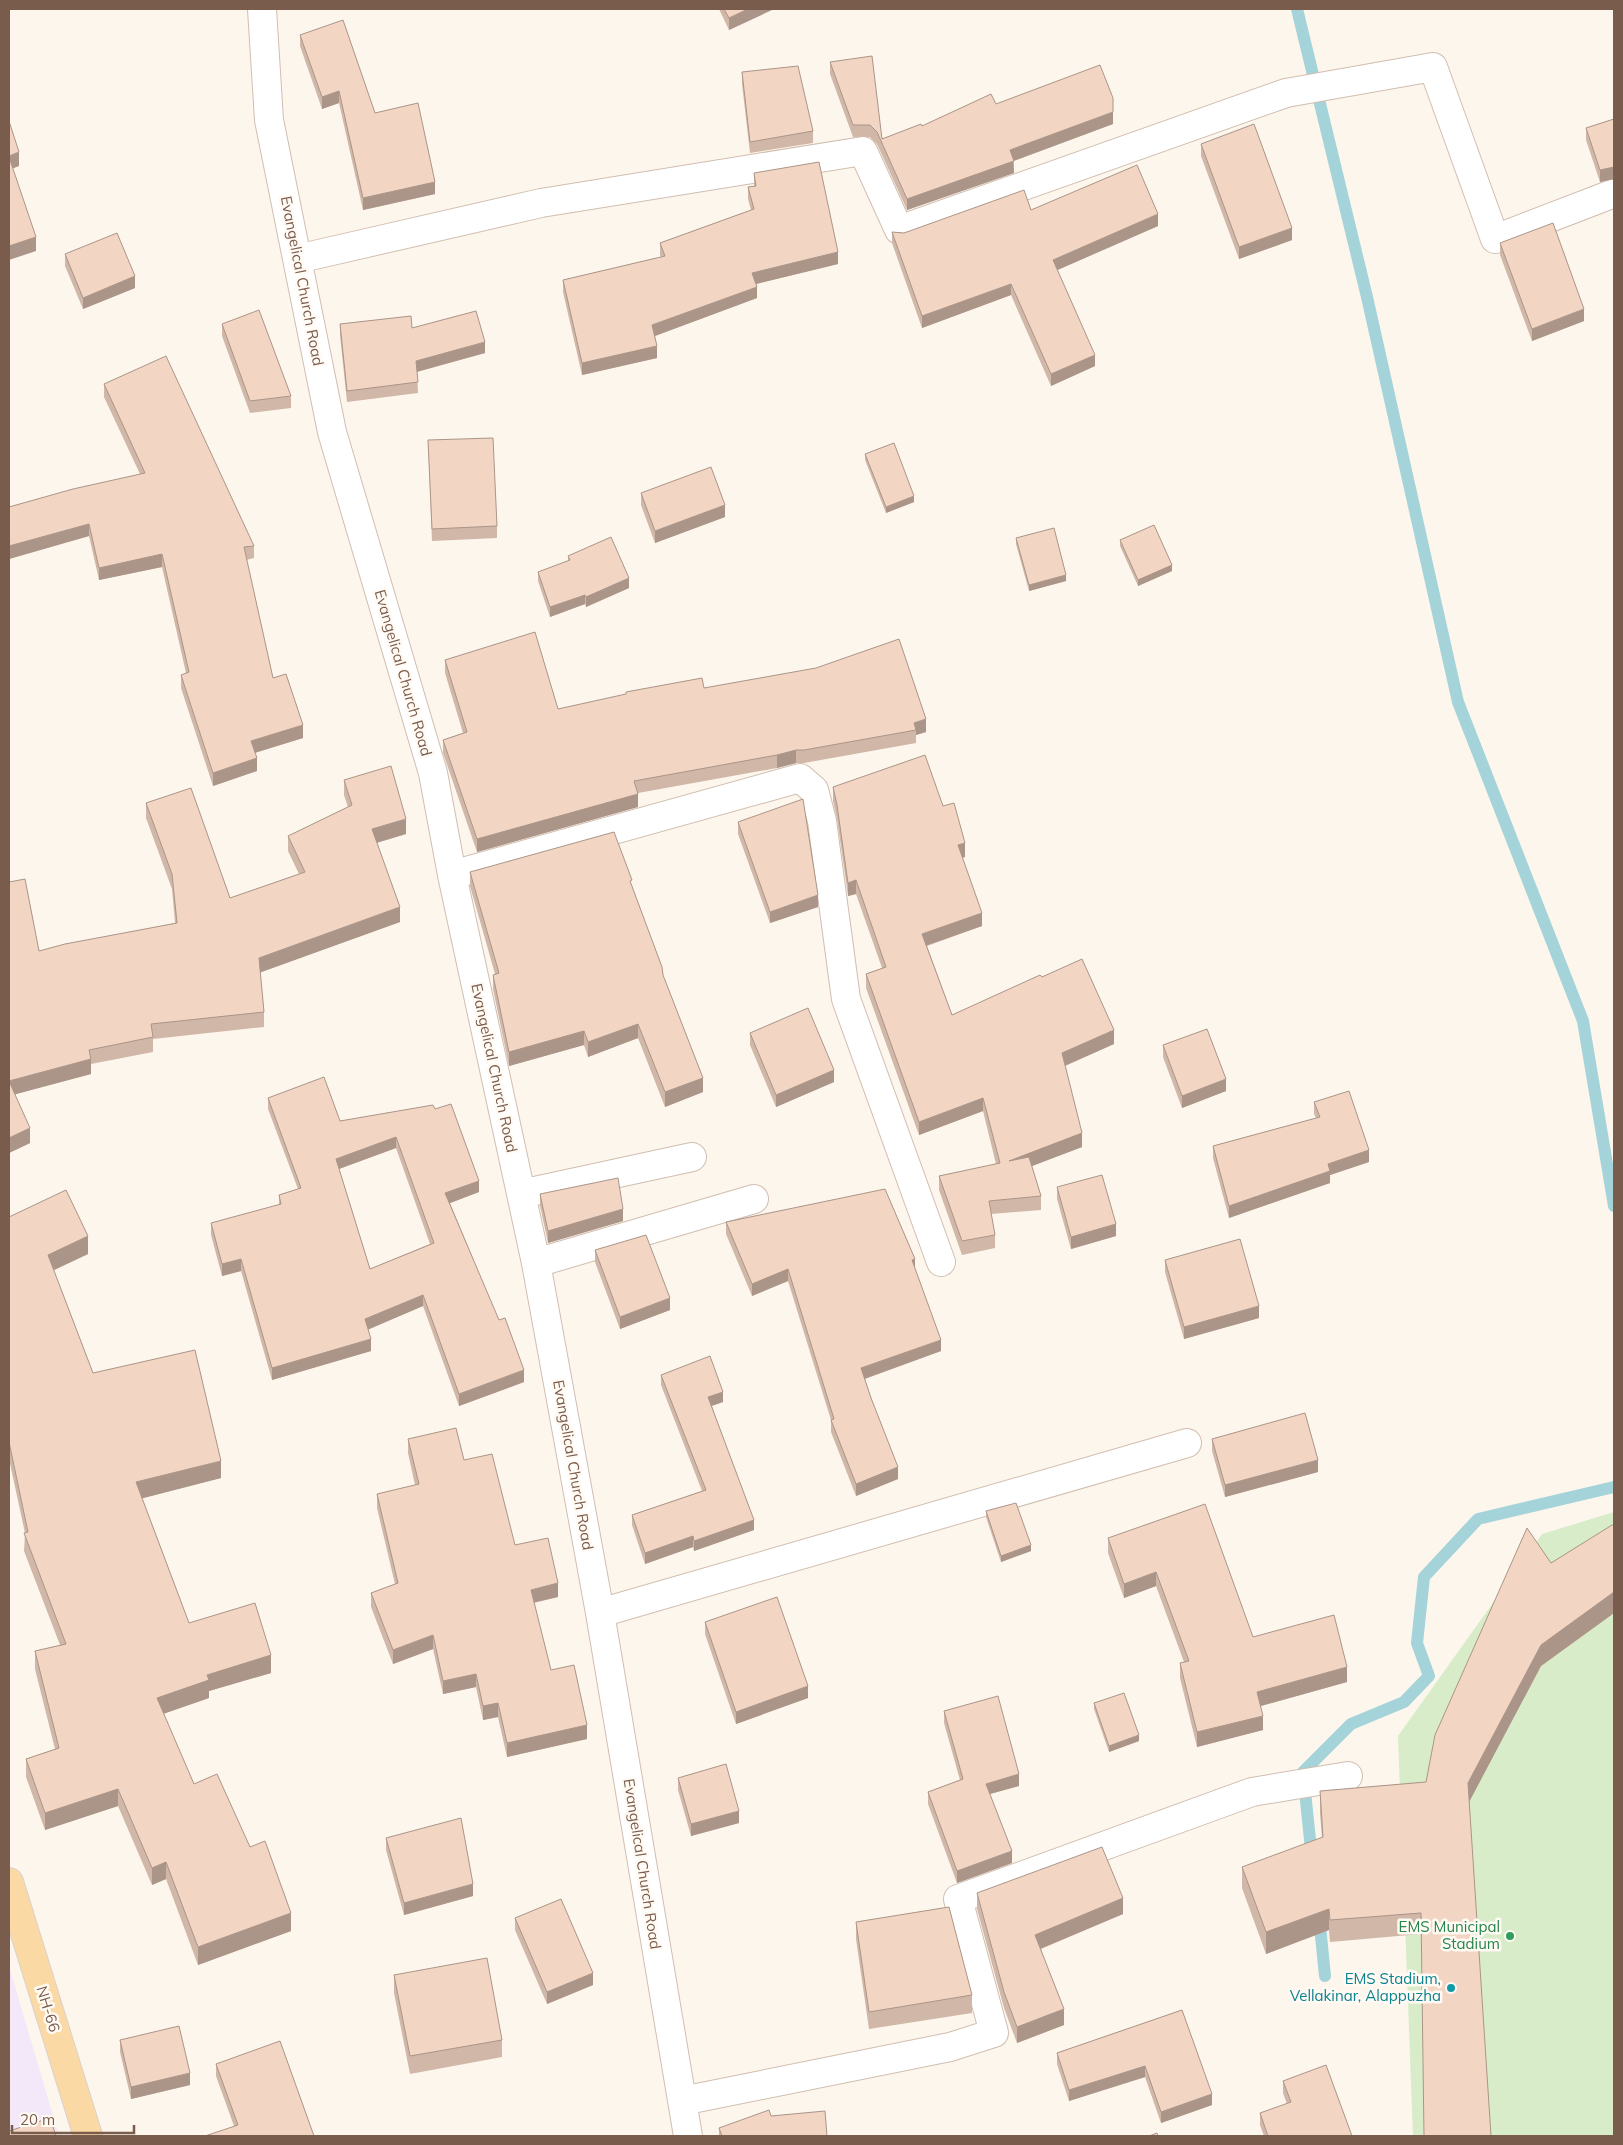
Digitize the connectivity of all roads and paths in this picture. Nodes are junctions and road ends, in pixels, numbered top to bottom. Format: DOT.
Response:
graph roads {
  1 [pos="262,9"];
  2 [pos="1612,194"];
  3 [pos="297,260"];
  4 [pos="452,875"];
  5 [pos="692,1157"];
  6 [pos="521,1194"];
  7 [pos="754,1199"];
  8 [pos="941,1262"];
  9 [pos="536,1263"];
  10 [pos="1187,1443"];
  11 [pos="600,1613"];
  12 [pos="1348,1776"];
  13 [pos="9,1882"];
  14 [pos="682,2101"];
  15 [pos="88,2136"];
  16 [pos="688,2136"];
  1 -- 3 [label="street, Evangelical Church Road"];
  2 -- 3 [label="street"];
  3 -- 4 [label="street, Evangelical Church Road"];
  4 -- 6 [label="street, Evangelical Church Road"];
  4 -- 8 [label="street"];
  5 -- 6 [label="street"];
  6 -- 9 [label="street, Evangelical Church Road"];
  7 -- 9 [label="street"];
  9 -- 11 [label="street, Evangelical Church Road"];
  10 -- 11 [label="street"];
  11 -- 14 [label="street, Evangelical Church Road"];
  12 -- 14 [label="street"];
  13 -- 15 [label="main road, NH-66"];
  14 -- 16 [label="street, Evangelical Church Road"];
}
